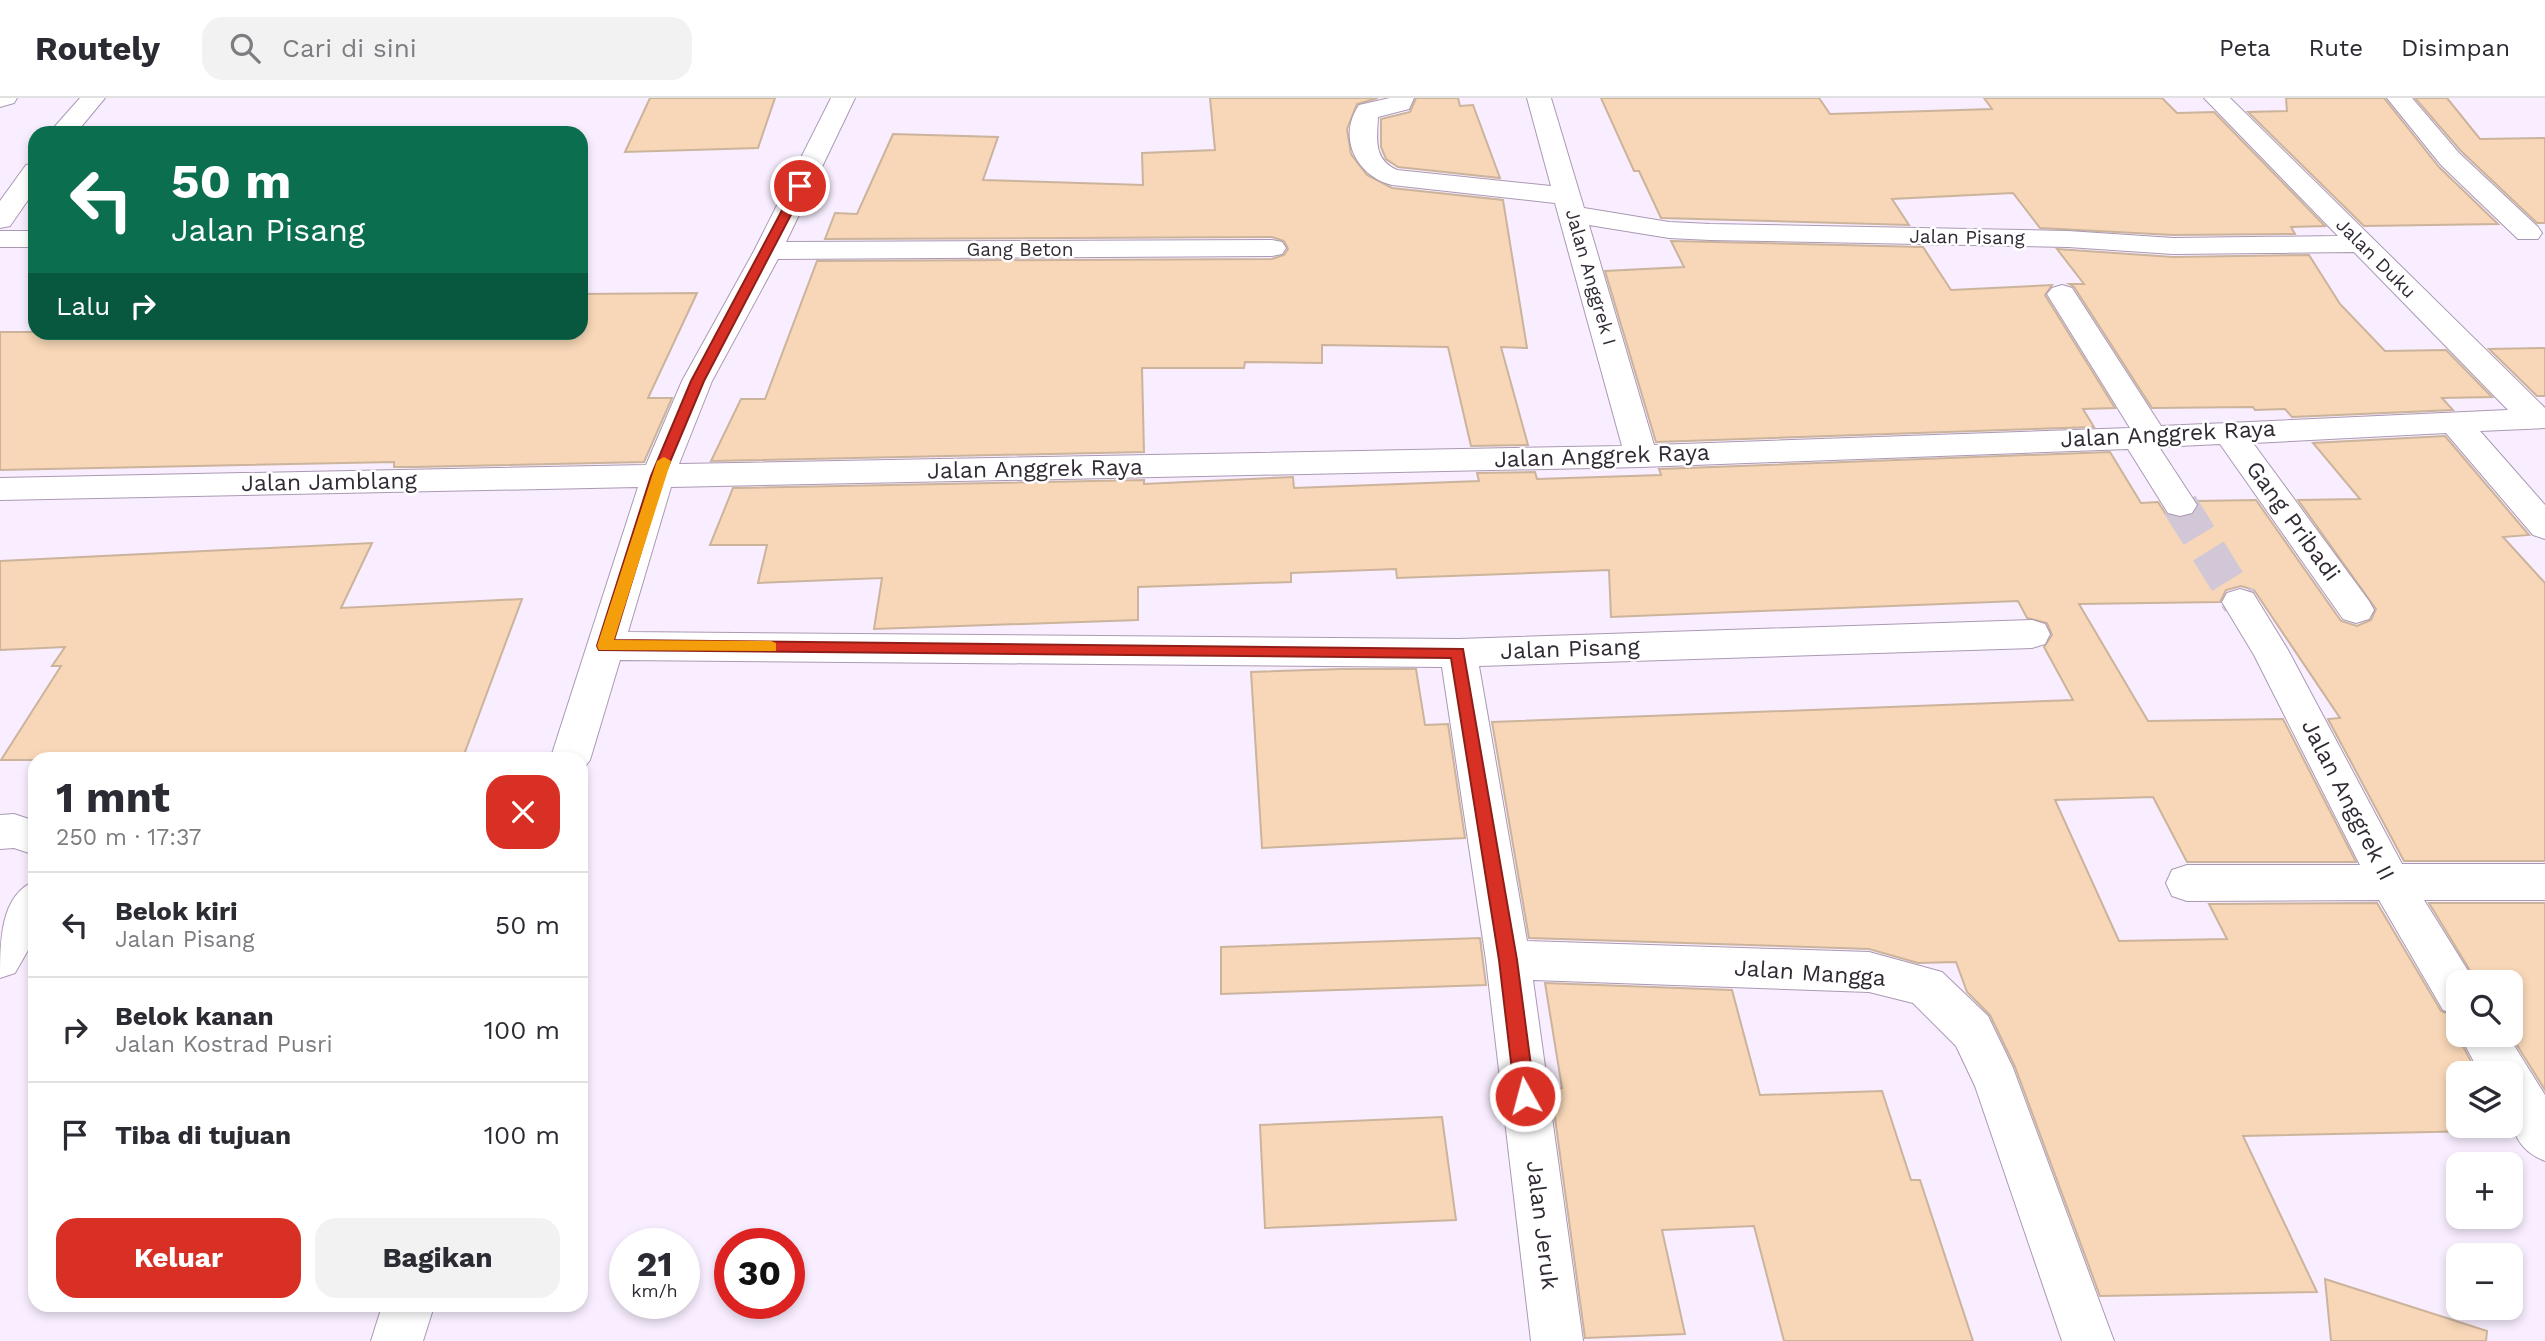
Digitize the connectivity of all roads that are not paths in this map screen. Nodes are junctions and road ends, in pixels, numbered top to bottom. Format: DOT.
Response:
graph roads {
  1 [pos="93,98"];
  2 [pos="843,98"];
  3 [pos="1402,98"];
  4 [pos="1539,98"];
  5 [pos="2216,98"];
  6 [pos="2399,98"];
  7 [pos="68,126"];
  8 [pos="28,181"];
  9 [pos="1571,205"];
  10 [pos="0,220"];
  11 [pos="2528,233"];
  12 [pos="0,239"];
  13 [pos="28,239"];
  14 [pos="2362,244"];
  15 [pos="1272,247"];
  16 [pos="768,251"];
  17 [pos="2062,294"];
  18 [pos="2540,418"];
  19 [pos="2455,423"];
  20 [pos="2230,433"];
  21 [pos="2144,437"];
  22 [pos="1641,456"];
  23 [pos="658,476"];
  24 [pos="0,489"];
  25 [pos="2180,505"];
  26 [pos="2545,527"];
  27 [pos="2240,602"];
  28 [pos="2356,610"];
  29 [pos="2032,634"];
  30 [pos="604,646"];
  31 [pos="1458,653"];
  32 [pos="572,752"];
  33 [pos="0,832"];
  34 [pos="28,836"];
  35 [pos="2389,880"];
  36 [pos="2545,882"];
  37 [pos="2188,883"];
  38 [pos="28,911"];
  39 [pos="0,959"];
  40 [pos="1508,960"];
  41 [pos="2446,974"];
  42 [pos="2523,1102"];
  43 [pos="2545,1138"];
  44 [pos="406,1312"];
  45 [pos="397,1341"];
  46 [pos="1556,1341"];
  47 [pos="2088,1341"];
  1 -- 7 [label="street"];
  2 -- 16 [label="street"];
  3 -- 9 [label="street, Jalan Pisang"];
  4 -- 9 [label="street, Jalan Anggrek I"];
  5 -- 14 [label="street, Jalan Duku"];
  6 -- 11 [label="street"];
  8 -- 10 [label="street"];
  9 -- 14 [label="street, Jalan Pisang"];
  9 -- 22 [label="street, Jalan Anggrek I"];
  12 -- 13 [label="street"];
  14 -- 18 [label="street, Jalan Duku"];
  15 -- 16 [label="street, Gang Beton"];
  16 -- 23 [label="street"];
  17 -- 21 [label="street"];
  18 -- 19 [label="street, Jalan Anggrek Raya"];
  19 -- 20 [label="street, Jalan Anggrek Raya"];
  19 -- 26 [label="street"];
  20 -- 21 [label="street, Jalan Anggrek Raya"];
  20 -- 28 [label="street, Gang Pribadi"];
  21 -- 22 [label="street, Jalan Anggrek Raya"];
  21 -- 25 [label="street"];
  22 -- 23 [label="street, Jalan Anggrek Raya"];
  23 -- 24 [label="street, Jalan Jamblang"];
  23 -- 30 [label="street"];
  27 -- 35 [label="street, Jalan Anggrek II"];
  29 -- 31 [label="street, Jalan Pisang"];
  30 -- 31 [label="street, Jalan Pisang"];
  30 -- 32 [label="street"];
  31 -- 40 [label="street, Jalan Jeruk"];
  33 -- 34 [label="street"];
  35 -- 36 [label="street"];
  35 -- 37 [label="street"];
  35 -- 41 [label="street, Jalan Anggrek II"];
  38 -- 39 [label="street"];
  40 -- 46 [label="street, Jalan Jeruk"];
  40 -- 47 [label="street, Jalan Mangga"];
  42 -- 43 [label="street"];
  44 -- 45 [label="street"];
}
